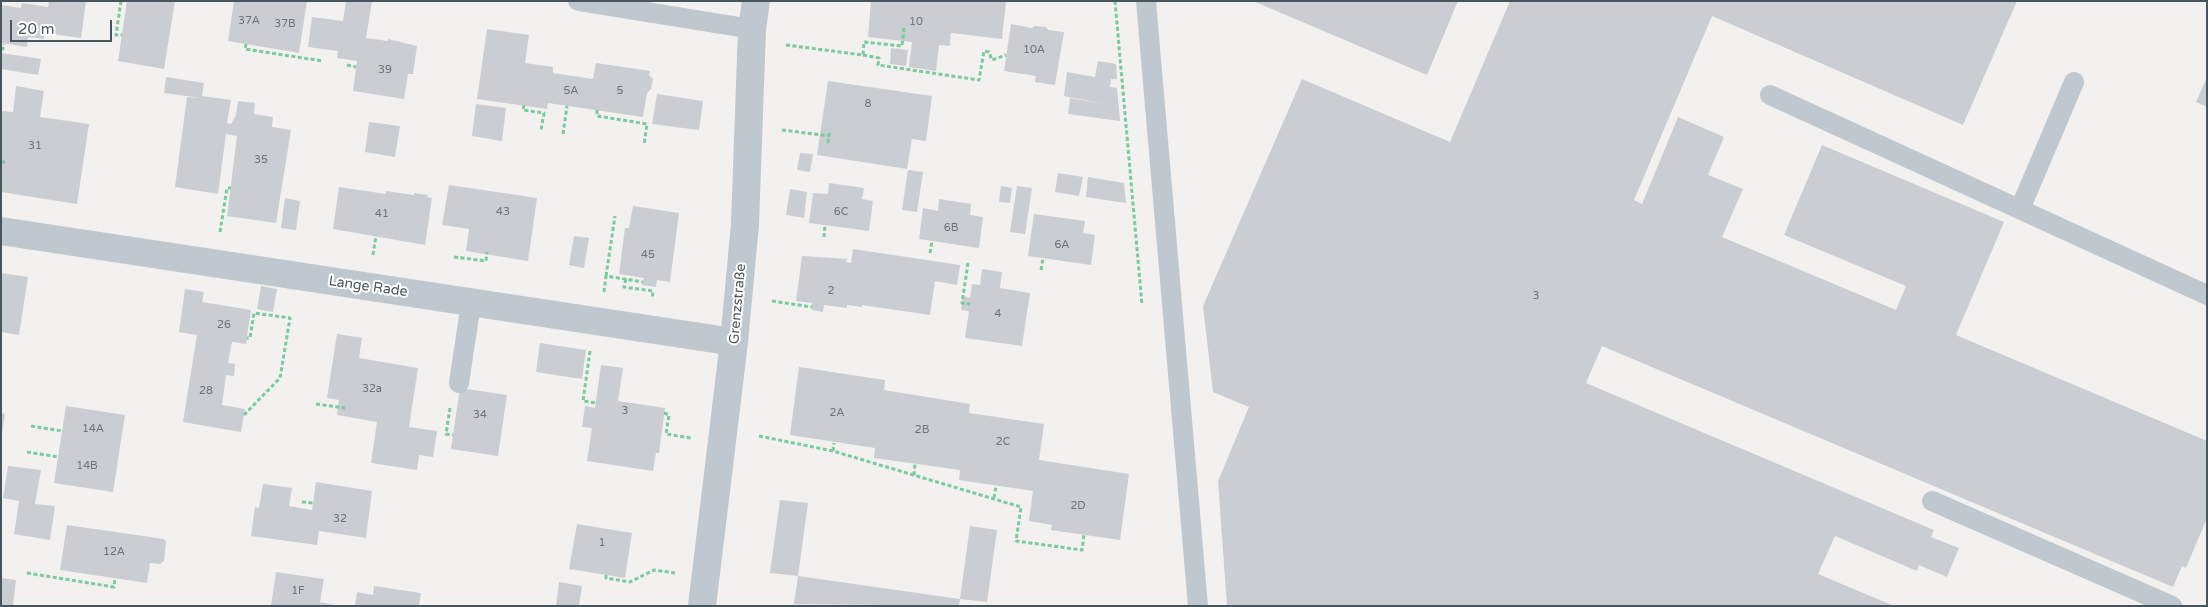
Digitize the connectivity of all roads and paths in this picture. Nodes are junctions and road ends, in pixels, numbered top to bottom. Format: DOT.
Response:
graph roads {
  1 [pos="121,1"];
  2 [pos="578,1"];
  3 [pos="756,1"];
  4 [pos="1146,1"];
  5 [pos="904,28"];
  6 [pos="752,29"];
  7 [pos="122,35"];
  8 [pos="4,44"];
  9 [pos="246,44"];
  10 [pos="786,45"];
  11 [pos="1,48"];
  12 [pos="862,55"];
  13 [pos="1006,55"];
  14 [pos="323,61"];
  15 [pos="347,65"];
  16 [pos="356,67"];
  17 [pos="2074,82"];
  18 [pos="1770,95"];
  19 [pos="524,105"];
  20 [pos="567,106"];
  21 [pos="597,110"];
  22 [pos="541,130"];
  23 [pos="782,130"];
  24 [pos="830,130"];
  25 [pos="563,134"];
  26 [pos="830,136"];
  27 [pos="828,143"];
  28 [pos="644,145"];
  29 [pos="231,188"];
  30 [pos="2020,209"];
  31 [pos="615,216"];
  32 [pos="825,225"];
  33 [pos="1,231"];
  34 [pos="376,236"];
  35 [pos="824,237"];
  36 [pos="932,240"];
  37 [pos="219,241"];
  38 [pos="487,252"];
  39 [pos="930,253"];
  40 [pos="454,256"];
  41 [pos="1043,258"];
  42 [pos="968,263"];
  43 [pos="372,264"];
  44 [pos="1041,270"];
  45 [pos="606,276"];
  46 [pos="626,279"];
  47 [pos="643,282"];
  48 [pos="2207,295"];
  49 [pos="603,298"];
  50 [pos="772,301"];
  51 [pos="471,303"];
  52 [pos="970,304"];
  53 [pos="651,306"];
  54 [pos="812,307"];
  55 [pos="247,338"];
  56 [pos="734,342"];
  57 [pos="590,346"];
  58 [pos="459,383"];
  59 [pos="596,403"];
  60 [pos="316,404"];
  61 [pos="345,408"];
  62 [pos="664,413"];
  63 [pos="244,415"];
  64 [pos="31,426"];
  65 [pos="62,431"];
  66 [pos="759,436"];
  67 [pos="688,437"];
  68 [pos="834,443"];
  69 [pos="833,451"];
  70 [pos="27,452"];
  71 [pos="58,457"];
  72 [pos="915,464"];
  73 [pos="914,475"];
  74 [pos="996,486"];
  75 [pos="994,498"];
  76 [pos="1932,501"];
  77 [pos="302,502"];
  78 [pos="313,503"];
  79 [pos="1084,535"];
  80 [pos="671,572"];
  81 [pos="26,573"];
  82 [pos="606,575"];
  83 [pos="116,578"];
  84 [pos="702,606"];
  85 [pos="1198,606"];
  86 [pos="2172,606"];
  1 -- 7 [label="path"];
  2 -- 6 [label="lane"];
  3 -- 6 [label="street, Grenzstraße"];
  4 -- 85 [label="lane"];
  5 -- 12 [label="path"];
  6 -- 56 [label="street, Grenzstraße"];
  8 -- 11 [label="path"];
  9 -- 14 [label="path"];
  10 -- 12 [label="path"];
  12 -- 13 [label="path"];
  15 -- 16 [label="path"];
  17 -- 30 [label="lane"];
  18 -- 30 [label="lane"];
  19 -- 22 [label="path"];
  20 -- 25 [label="path"];
  21 -- 28 [label="path"];
  23 -- 26 [label="path"];
  24 -- 26 [label="path"];
  26 -- 27 [label="path"];
  29 -- 37 [label="path"];
  30 -- 48 [label="lane"];
  31 -- 45 [label="path"];
  32 -- 35 [label="path"];
  33 -- 51 [label="street, Lange Rade"];
  34 -- 43 [label="path"];
  36 -- 39 [label="path"];
  38 -- 40 [label="path"];
  41 -- 44 [label="path"];
  42 -- 52 [label="path"];
  45 -- 46 [label="path"];
  45 -- 49 [label="path"];
  46 -- 47 [label="path"];
  46 -- 53 [label="path"];
  50 -- 54 [label="path"];
  51 -- 56 [label="street, Lange Rade"];
  51 -- 58 [label="lane"];
  55 -- 63 [label="path"];
  56 -- 84 [label="street, Grenzstraße"];
  57 -- 59 [label="path"];
  60 -- 61 [label="path"];
  62 -- 67 [label="path"];
  64 -- 65 [label="path"];
  66 -- 69 [label="path"];
  68 -- 69 [label="path"];
  69 -- 73 [label="path"];
  70 -- 71 [label="path"];
  72 -- 73 [label="path"];
  73 -- 75 [label="path"];
  74 -- 75 [label="path"];
  75 -- 79 [label="path"];
  76 -- 86 [label="lane"];
  77 -- 78 [label="path"];
  80 -- 82 [label="path"];
  81 -- 83 [label="path"];
}
